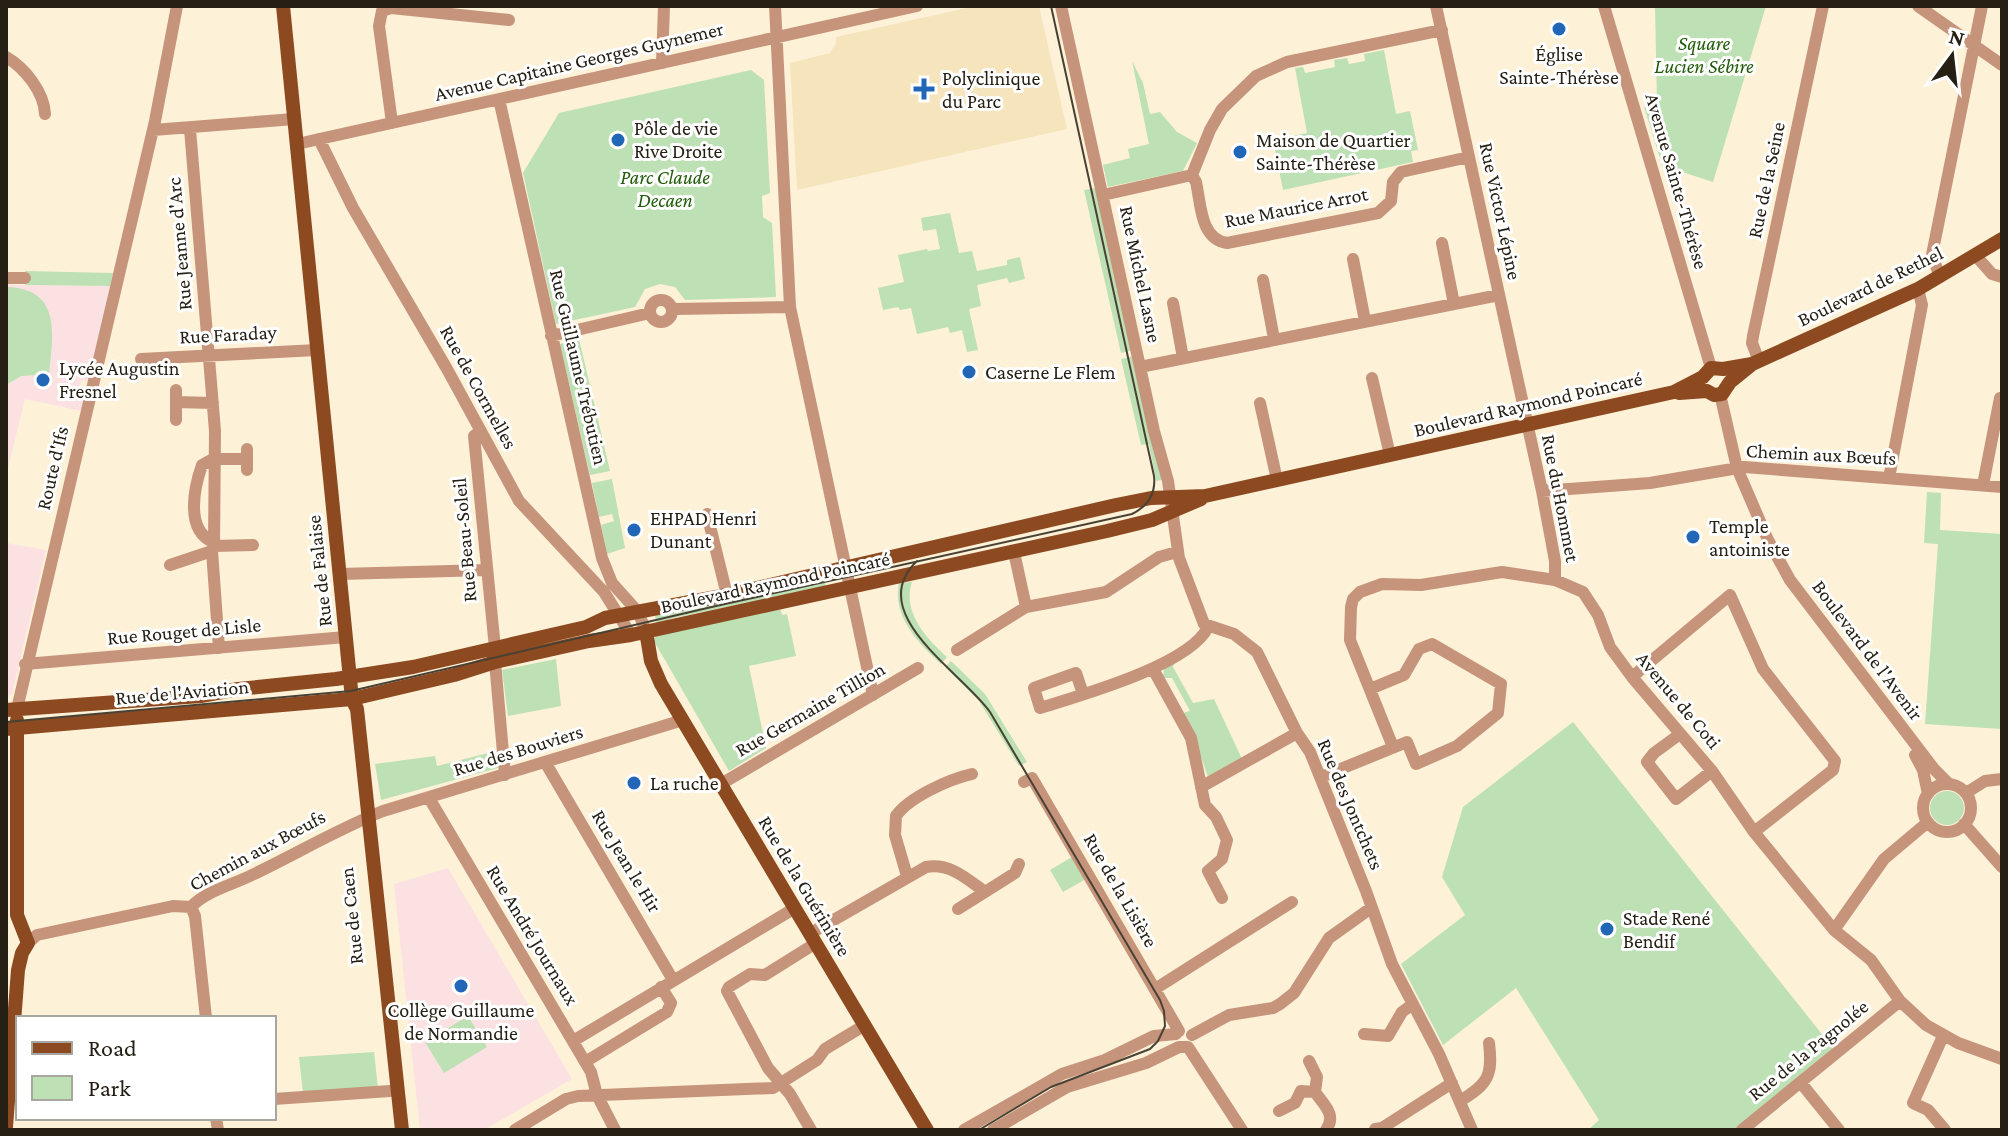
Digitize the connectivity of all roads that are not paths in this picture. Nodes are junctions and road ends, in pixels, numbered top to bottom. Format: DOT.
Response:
graph roads {
  1 [pos="177,6"];
  2 [pos="283,6"];
  3 [pos="664,6"];
  4 [pos="775,6"];
  5 [pos="917,6"];
  6 [pos="1061,6"];
  7 [pos="1436,6"];
  8 [pos="1604,6"];
  9 [pos="1823,6"];
  10 [pos="1918,6"];
  11 [pos="1982,6"];
  12 [pos="444,10"];
  13 [pos="509,20"];
  14 [pos="1442,30"];
  15 [pos="776,38"];
  16 [pos="1975,46"];
  17 [pos="6,57"];
  18 [pos="662,63"];
  19 [pos="2002,65"];
  20 [pos="499,99"];
  21 [pos="45,114"];
  22 [pos="294,119"];
  23 [pos="392,123"];
  24 [pos="190,129"];
  25 [pos="153,130"];
  26 [pos="319,139"];
  27 [pos="297,144"];
  28 [pos="1469,157"];
  29 [pos="1192,175"];
  30 [pos="1103,195"];
  31 [pos="2002,239"];
  32 [pos="1442,243"];
  33 [pos="1976,256"];
  34 [pos="1353,259"];
  35 [pos="1940,277"];
  36 [pos="2002,277"];
  37 [pos="6,278"];
  38 [pos="25,278"];
  39 [pos="1263,280"];
  40 [pos="1918,289"];
  41 [pos="1499,295"];
  42 [pos="1173,303"];
  43 [pos="1454,304"];
  44 [pos="790,307"];
  45 [pos="1365,321"];
  46 [pos="551,336"];
  47 [pos="1274,339"];
  48 [pos="317,350"];
  49 [pos="209,355"];
  50 [pos="1183,358"];
  51 [pos="141,359"];
  52 [pos="1756,362"];
  53 [pos="1140,367"];
  54 [pos="1372,378"];
  55 [pos="1716,380"];
  56 [pos="2000,398"];
  57 [pos="213,403"];
  58 [pos="1260,403"];
  59 [pos="176,420"];
  60 [pos="1527,424"];
  61 [pos="481,431"];
  62 [pos="1390,455"];
  63 [pos="213,459"];
  64 [pos="247,459"];
  65 [pos="1737,468"];
  66 [pos="1889,478"];
  67 [pos="1277,480"];
  68 [pos="1983,485"];
  69 [pos="2002,487"];
  70 [pos="1745,489"];
  71 [pos="1542,491"];
  72 [pos="1172,504"];
  73 [pos="707,514"];
  74 [pos="253,545"];
  75 [pos="213,546"];
  76 [pos="1014,552"];
  77 [pos="1177,552"];
  78 [pos="170,565"];
  79 [pos="604,566"];
  80 [pos="846,567"];
  81 [pos="487,570"];
  82 [pos="340,574"];
  83 [pos="589,576"];
  84 [pos="1555,580"];
  85 [pos="851,586"];
  86 [pos="727,595"];
  87 [pos="1026,607"];
  88 [pos="638,612"];
  89 [pos="621,616"];
  90 [pos="1208,627"];
  91 [pos="638,633"];
  92 [pos="346,637"];
  93 [pos="219,648"];
  94 [pos="957,650"];
  95 [pos="495,655"];
  96 [pos="25,664"];
  97 [pos="918,668"];
  98 [pos="1153,669"];
  99 [pos="350,676"];
  100 [pos="1632,677"];
  101 [pos="1370,689"];
  102 [pos="1083,694"];
  103 [pos="873,695"];
  104 [pos="352,699"];
  105 [pos="11,710"];
  106 [pos="683,720"];
  107 [pos="11,728"];
  108 [pos="1297,733"];
  109 [pos="1680,734"];
  110 [pos="1393,747"];
  111 [pos="545,762"];
  112 [pos="1712,771"];
  113 [pos="972,774"];
  114 [pos="505,775"];
  115 [pos="1321,777"];
  116 [pos="2002,779"];
  117 [pos="1024,782"];
  118 [pos="721,784"];
  119 [pos="1949,784"];
  120 [pos="1201,787"];
  121 [pos="1966,793"];
  122 [pos="1928,794"];
  123 [pos="429,798"];
  124 [pos="365,819"];
  125 [pos="1928,822"];
  126 [pos="1964,824"];
  127 [pos="1754,832"];
  128 [pos="1019,864"];
  129 [pos="2002,867"];
  130 [pos="907,876"];
  131 [pos="985,892"];
  132 [pos="1222,898"];
  133 [pos="1292,902"];
  134 [pos="191,907"];
  135 [pos="795,908"];
  136 [pos="1371,908"];
  137 [pos="958,909"];
  138 [pos="1834,930"];
  139 [pos="814,938"];
  140 [pos="28,943"];
  141 [pos="673,980"];
  142 [pos="661,987"];
  143 [pos="1155,989"];
  144 [pos="1900,1001"];
  145 [pos="1413,1004"];
  146 [pos="206,1016"];
  147 [pos="865,1025"];
  148 [pos="1364,1034"];
  149 [pos="1943,1036"];
  150 [pos="1183,1039"];
  151 [pos="573,1041"];
  152 [pos="1489,1043"];
  153 [pos="2002,1059"];
  154 [pos="1309,1061"];
  155 [pos="9,1062"];
  156 [pos="585,1062"];
  157 [pos="782,1083"];
  158 [pos="1452,1083"];
  159 [pos="1801,1083"];
  160 [pos="390,1091"];
  161 [pos="1315,1092"];
  162 [pos="597,1095"];
  163 [pos="276,1099"];
  164 [pos="1460,1101"];
  165 [pos="1279,1111"];
  166 [pos="6,1127"];
  167 [pos="611,1128"];
  168 [pos="1375,1129"];
  169 [pos="394,1130"];
  170 [pos="402,1130"];
  171 [pos="515,1130"];
  172 [pos="811,1130"];
  173 [pos="927,1130"];
  174 [pos="964,1130"];
  175 [pos="993,1130"];
  176 [pos="1242,1130"];
  177 [pos="1326,1130"];
  178 [pos="1472,1130"];
  179 [pos="1742,1130"];
  180 [pos="1839,1130"];
  181 [pos="1945,1130"];
  1 -- 25 [label="street, Route d'Ifs"];
  2 -- 22 [label="main road, Rue de Falaise"];
  3 -- 18 [label="street"];
  4 -- 15 [label="street"];
  5 -- 15 [label="street, Avenue Capitaine Georges Guynemer"];
  6 -- 30 [label="street, Rue Michel Lasne"];
  7 -- 14 [label="street, Rue Victor Lépine"];
  8 -- 55 [label="street, Avenue Sainte-Thérèse"];
  9 -- 52 [label="street, Rue de la Seine"];
  10 -- 16 [label="street"];
  11 -- 16 [label="street"];
  12 -- 13 [label="street"];
  12 -- 23 [label="street"];
  14 -- 28 [label="street, Rue Victor Lépine"];
  14 -- 29 [label="street"];
  15 -- 18 [label="street, Avenue Capitaine Georges Guynemer"];
  15 -- 44 [label="street"];
  16 -- 19 [label="street"];
  16 -- 35 [label="street"];
  17 -- 21 [label="street"];
  18 -- 20 [label="street, Avenue Capitaine Georges Guynemer"];
  20 -- 23 [label="street, Avenue Capitaine Georges Guynemer"];
  20 -- 46 [label="street, Rue Guillaume Trébutien"];
  22 -- 24 [label="street"];
  22 -- 27 [label="main road, Rue de Falaise"];
  23 -- 26 [label="street, Avenue Capitaine Georges Guynemer"];
  24 -- 25 [label="street"];
  24 -- 49 [label="street, Rue Jeanne d'Arc"];
  25 -- 96 [label="street, Route d'Ifs"];
  26 -- 27 [label="street, Avenue Capitaine Georges Guynemer"];
  26 -- 61 [label="street, Rue de Cormelles"];
  27 -- 48 [label="main road, Rue de Falaise"];
  28 -- 29 [label="street, Rue Maurice Arrot"];
  28 -- 41 [label="street, Rue Victor Lépine"];
  29 -- 30 [label="street"];
  30 -- 53 [label="street, Rue Michel Lasne"];
  31 -- 33 [label="main road, Boulevard de Rethel"];
  32 -- 43 [label="street"];
  33 -- 35 [label="main road, Boulevard de Rethel"];
  33 -- 36 [label="street"];
  34 -- 45 [label="street"];
  35 -- 40 [label="main road, Boulevard de Rethel"];
  37 -- 38 [label="street"];
  39 -- 47 [label="street"];
  40 -- 52 [label="main road, Boulevard de Rethel"];
  40 -- 66 [label="street"];
  41 -- 43 [label="street"];
  41 -- 60 [label="street, Rue Victor Lépine"];
  42 -- 50 [label="street"];
  43 -- 45 [label="street"];
  44 -- 46 [label="street"];
  44 -- 80 [label="street"];
  45 -- 47 [label="street"];
  46 -- 79 [label="street, Rue Guillaume Trébutien"];
  47 -- 50 [label="street"];
  48 -- 49 [label="street, Rue Faraday"];
  48 -- 82 [label="main road, Rue de Falaise"];
  49 -- 51 [label="street, Rue Faraday"];
  49 -- 57 [label="street, Rue Jeanne d'Arc"];
  50 -- 53 [label="street"];
  52 -- 55 [label="main road, Boulevard de Rethel"];
  53 -- 72 [label="street, Rue Michel Lasne"];
  54 -- 62 [label="street, Boulevard Raymond Poincaré"];
  55 -- 60 [label="main road, Boulevard Raymond Poincaré"];
  55 -- 65 [label="street, Avenue Sainte-Thérèse"];
  56 -- 68 [label="street"];
  57 -- 59 [label="street"];
  57 -- 63 [label="street, Rue Jeanne d'Arc"];
  58 -- 67 [label="street"];
  60 -- 62 [label="main road, Boulevard Raymond Poincaré"];
  60 -- 71 [label="street, Rue du Hommet"];
  61 -- 81 [label="street, Rue Beau-Soleil"];
  61 -- 83 [label="street, Rue de Cormelles"];
  62 -- 67 [label="main road, Boulevard Raymond Poincaré"];
  63 -- 64 [label="street"];
  63 -- 75 [label="street"];
  65 -- 66 [label="street, Chemin aux Bœufs"];
  65 -- 70 [label="street, Boulevard de l'Avenir"];
  65 -- 71 [label="street, Chemin aux Bœufs"];
  66 -- 68 [label="street, Chemin aux Bœufs"];
  67 -- 72 [label="main road, Boulevard Raymond Poincaré"];
  68 -- 69 [label="street, Chemin aux Bœufs"];
  70 -- 119 [label="street, Boulevard de l'Avenir"];
  70 -- 122 [label="street, Boulevard de l'Avenir"];
  71 -- 84 [label="street, Rue du Hommet"];
  72 -- 76 [label="main road, Boulevard Raymond Poincaré"];
  72 -- 77 [label="street, Rue Michel Lasne"];
  72 -- 80 [label="main road, Boulevard Raymond Poincaré"];
  73 -- 86 [label="street"];
  74 -- 75 [label="street"];
  75 -- 78 [label="street"];
  75 -- 93 [label="street"];
  76 -- 85 [label="main road, Boulevard Raymond Poincaré"];
  76 -- 87 [label="street"];
  77 -- 87 [label="street"];
  77 -- 90 [label="street"];
  79 -- 83 [label="street"];
  79 -- 88 [label="street, Rue Guillaume Trébutien"];
  80 -- 85 [label="street"];
  80 -- 86 [label="main road, Boulevard Raymond Poincaré"];
  81 -- 82 [label="street"];
  81 -- 95 [label="street, Rue Beau-Soleil"];
  82 -- 92 [label="main road, Rue de Falaise"];
  83 -- 89 [label="street, Rue de Cormelles"];
  84 -- 100 [label="street, Avenue de Coti"];
  84 -- 101 [label="street, Avenue de Coti"];
  85 -- 91 [label="main road, Boulevard Raymond Poincaré"];
  85 -- 103 [label="street"];
  86 -- 88 [label="main road, Boulevard Raymond Poincaré"];
  87 -- 94 [label="street"];
  88 -- 89 [label="main road, Boulevard Raymond Poincaré"];
  88 -- 91 [label="street, Rue Guillaume Trébutien"];
  89 -- 91 [label="street, Rue de Cormelles"];
  89 -- 95 [label="main road, Boulevard Raymond Poincaré"];
  90 -- 98 [label="street"];
  90 -- 108 [label="street, Rue des Jontchets"];
  91 -- 95 [label="main road, Boulevard Raymond Poincaré"];
  91 -- 106 [label="main road, Rue de la Guérinière"];
  92 -- 93 [label="street, Rue Rouget de Lisle"];
  92 -- 99 [label="main road, Rue de Falaise"];
  93 -- 96 [label="street, Rue Rouget de Lisle"];
  95 -- 99 [label="main road, Boulevard Raymond Poincaré"];
  95 -- 104 [label="main road, Boulevard Raymond Poincaré"];
  95 -- 114 [label="street, Rue Beau-Soleil"];
  96 -- 105 [label="street, Route d'Ifs"];
  97 -- 103 [label="street, Rue Germaine Tillion"];
  98 -- 102 [label="street"];
  98 -- 120 [label="street"];
  99 -- 104 [label="main road, Rue de Falaise"];
  99 -- 105 [label="main road, Rue de l'Aviation"];
  100 -- 109 [label="street, Avenue de Coti"];
  100 -- 127 [label="street"];
  101 -- 110 [label="street, Avenue de Coti"];
  101 -- 110 [label="street"];
  103 -- 118 [label="street, Rue Germaine Tillion"];
  104 -- 107 [label="main road, Rue de l'Aviation"];
  104 -- 124 [label="main road, Rue de Caen"];
  105 -- 107 [label="main road, Route d'Ifs"];
  106 -- 111 [label="street, Rue des Bouviers"];
  106 -- 118 [label="main road, Rue de la Guérinière"];
  107 -- 140 [label="main road, Route d'Ifs"];
  108 -- 115 [label="street, Rue des Jontchets"];
  108 -- 120 [label="street"];
  109 -- 112 [label="street, Avenue de Coti"];
  109 -- 112 [label="street"];
  110 -- 115 [label="street"];
  111 -- 114 [label="street, Rue des Bouviers"];
  111 -- 141 [label="street, Rue Jean le Hir"];
  112 -- 127 [label="street, Avenue de Coti"];
  113 -- 130 [label="street"];
  114 -- 123 [label="street, Rue des Bouviers"];
  115 -- 136 [label="street, Rue des Jontchets"];
  116 -- 121 [label="street"];
  117 -- 143 [label="street, Rue de la Lisière"];
  118 -- 135 [label="main road, Rue de la Guérinière"];
  119 -- 121 [label="street"];
  119 -- 122 [label="street"];
  120 -- 132 [label="street"];
  121 -- 126 [label="street"];
  122 -- 125 [label="street"];
  123 -- 124 [label="street, Rue des Bouviers"];
  123 -- 151 [label="street, Rue André Journaux"];
  124 -- 134 [label="street, Chemin aux Bœufs"];
  124 -- 160 [label="main road, Rue de Caen"];
  124 -- 170 [label="main road"];
  125 -- 126 [label="street"];
  125 -- 138 [label="street"];
  126 -- 129 [label="street"];
  127 -- 138 [label="street, Avenue de Coti"];
  128 -- 131 [label="street"];
  130 -- 131 [label="street"];
  130 -- 139 [label="street"];
  131 -- 137 [label="street"];
  133 -- 143 [label="street"];
  134 -- 140 [label="street, Chemin aux Bœufs"];
  134 -- 146 [label="street"];
  135 -- 139 [label="main road, Rue de la Guérinière"];
  135 -- 141 [label="street"];
  136 -- 145 [label="street, Rue des Jontchets"];
  136 -- 150 [label="street"];
  138 -- 144 [label="street, Avenue de Coti"];
  139 -- 147 [label="main road, Rue de la Guérinière"];
  139 -- 157 [label="street"];
  140 -- 155 [label="main road"];
  141 -- 142 [label="street"];
  142 -- 151 [label="street"];
  142 -- 156 [label="street"];
  143 -- 150 [label="street, Rue de la Lisière"];
  144 -- 149 [label="street, Avenue de Coti"];
  144 -- 159 [label="street, Rue de la Pagnolée"];
  145 -- 148 [label="street"];
  145 -- 158 [label="street, Rue des Jontchets"];
  147 -- 157 [label="street"];
  147 -- 173 [label="main road, Rue de la Guérinière"];
  149 -- 153 [label="street, Avenue de Coti"];
  149 -- 181 [label="street"];
  150 -- 174 [label="street"];
  150 -- 175 [label="street"];
  150 -- 176 [label="street, Rue de la Lisière"];
  151 -- 156 [label="street, Rue André Journaux"];
  152 -- 164 [label="street"];
  154 -- 161 [label="street"];
  155 -- 166 [label="main road"];
  156 -- 162 [label="street, Rue André Journaux"];
  157 -- 162 [label="street"];
  157 -- 172 [label="street"];
  158 -- 164 [label="street, Rue des Jontchets"];
  158 -- 168 [label="street"];
  159 -- 179 [label="street, Rue de la Pagnolée"];
  159 -- 180 [label="street"];
  160 -- 163 [label="street"];
  160 -- 169 [label="main road, Rue de Caen"];
  161 -- 165 [label="street"];
  161 -- 177 [label="street"];
  162 -- 167 [label="street, Rue André Journaux"];
  162 -- 171 [label="street"];
  164 -- 178 [label="street, Rue des Jontchets"];
}
